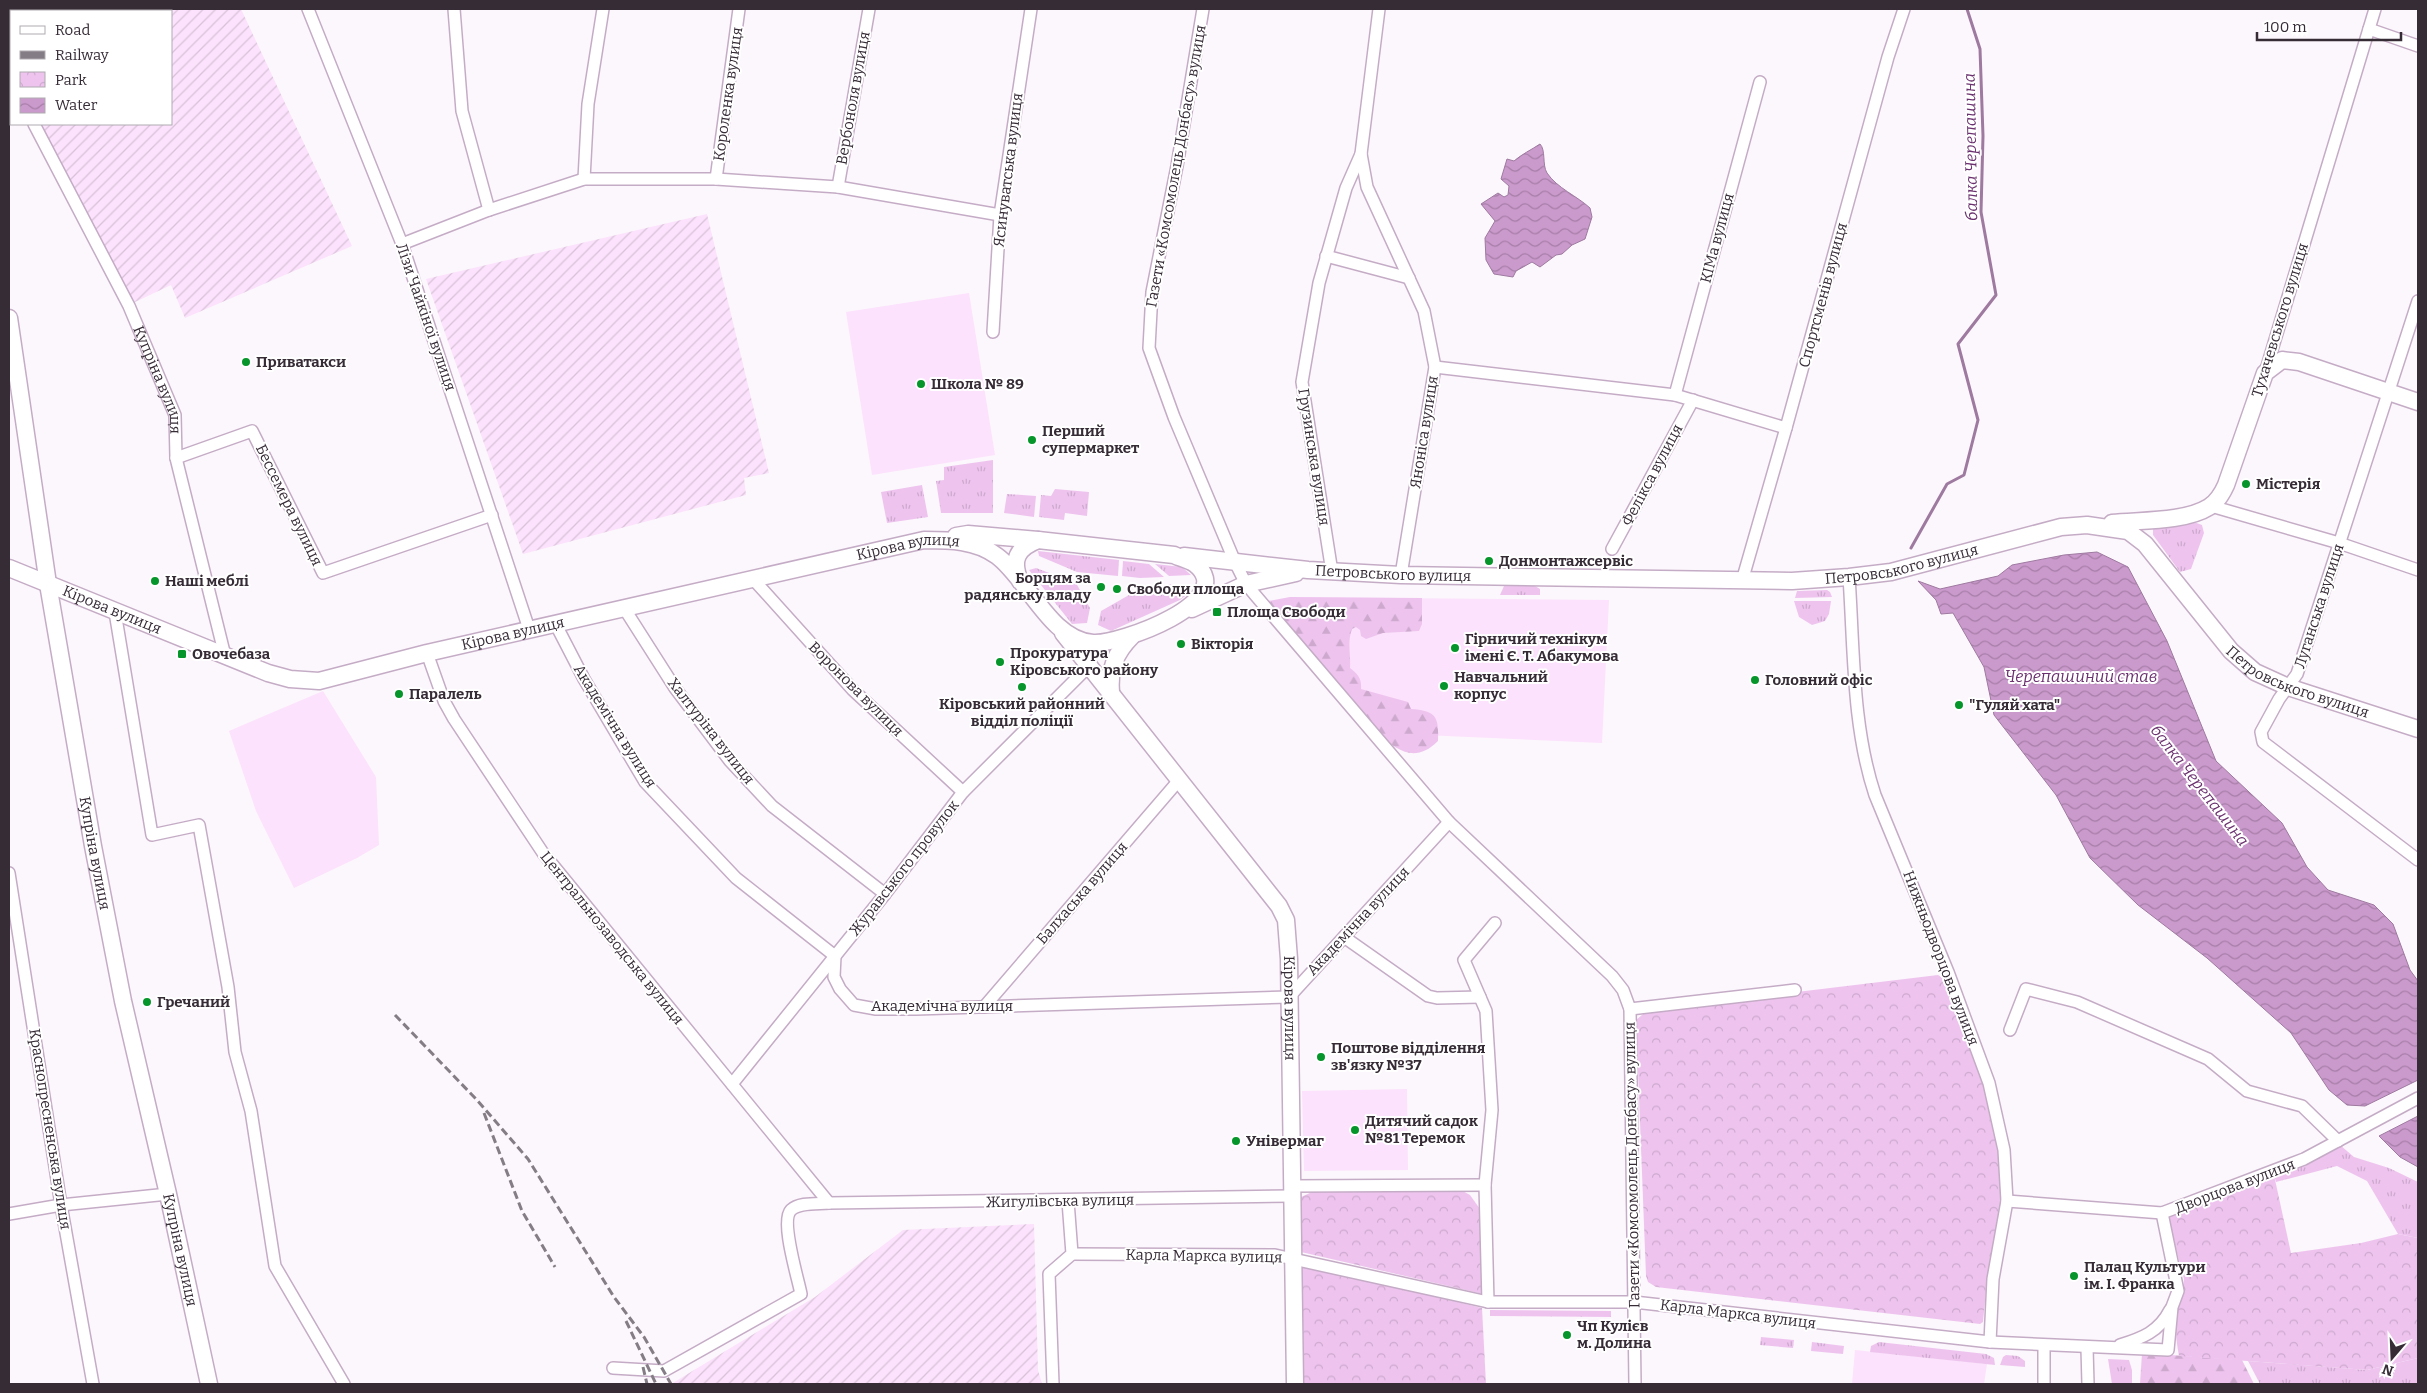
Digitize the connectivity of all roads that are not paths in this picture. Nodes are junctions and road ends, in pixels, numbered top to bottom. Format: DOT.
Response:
graph roads {
  1 [pos="308,9"];
  2 [pos="454,9"];
  3 [pos="603,9"];
  4 [pos="740,9"];
  5 [pos="869,9"];
  6 [pos="1031,9"];
  7 [pos="1203,9"];
  8 [pos="1379,9"];
  9 [pos="1904,9"];
  10 [pos="2375,9"];
  11 [pos="2369,29"];
  12 [pos="2418,46"];
  13 [pos="1760,82"];
  14 [pos="35,125"];
  15 [pos="1361,154"];
  16 [pos="584,179"];
  17 [pos="716,179"];
  18 [pos="1347,186"];
  19 [pos="838,187"];
  20 [pos="1367,187"];
  21 [pos="489,210"];
  22 [pos="1000,215"];
  23 [pos="402,244"];
  24 [pos="1326,256"];
  25 [pos="1409,278"];
  26 [pos="1319,283"];
  27 [pos="2418,301"];
  28 [pos="9,318"];
  29 [pos="992,332"];
  30 [pos="1435,367"];
  31 [pos="2265,373"];
  32 [pos="2388,391"];
  33 [pos="1675,395"];
  34 [pos="1693,400"];
  35 [pos="2418,402"];
  36 [pos="1786,428"];
  37 [pos="176,458"];
  38 [pos="2211,506"];
  39 [pos="492,515"];
  40 [pos="2087,525"];
  41 [pos="924,540"];
  42 [pos="1038,540"];
  43 [pos="2339,543"];
  44 [pos="1612,549"];
  45 [pos="1174,555"];
  46 [pos="1235,562"];
  47 [pos="9,568"];
  48 [pos="1308,570"];
  49 [pos="2418,570"];
  50 [pos="1332,572"];
  51 [pos="1401,575"];
  52 [pos="1849,577"];
  53 [pos="754,580"];
  54 [pos="1020,581"];
  55 [pos="1742,581"];
  56 [pos="48,584"];
  57 [pos="1246,584"];
  58 [pos="624,608"];
  59 [pos="115,612"];
  60 [pos="1184,612"];
  61 [pos="555,623"];
  62 [pos="1056,625"];
  63 [pos="529,629"];
  64 [pos="1132,636"];
  65 [pos="427,653"];
  66 [pos="225,656"];
  67 [pos="1089,666"];
  68 [pos="2288,687"];
  69 [pos="1111,693"];
  70 [pos="2418,729"];
  71 [pos="1180,779"];
  72 [pos="963,792"];
  73 [pos="1449,822"];
  74 [pos="2418,860"];
  75 [pos="9,873"];
  76 [pos="885,894"];
  77 [pos="1495,923"];
  78 [pos="1344,937"];
  79 [pos="835,956"];
  80 [pos="1795,990"];
  81 [pos="1480,997"];
  82 [pos="1288,998"];
  83 [pos="984,1007"];
  84 [pos="1630,1009"];
  85 [pos="2010,1030"];
  86 [pos="732,1084"];
  87 [pos="2418,1098"];
  88 [pos="2338,1141"];
  89 [pos="1485,1185"];
  90 [pos="1292,1191"];
  91 [pos="168,1194"];
  92 [pos="1068,1201"];
  93 [pos="2006,1201"];
  94 [pos="829,1203"];
  95 [pos="61,1205"];
  96 [pos="2162,1213"];
  97 [pos="9,1214"];
  98 [pos="1072,1254"];
  99 [pos="1294,1258"];
  100 [pos="1488,1302"];
  101 [pos="1634,1302"];
  102 [pos="2172,1306"];
  103 [pos="1990,1342"];
  104 [pos="2044,1345"];
  105 [pos="2087,1348"];
  106 [pos="2109,1348"];
  107 [pos="613,1368"];
  108 [pos="93,1384"];
  109 [pos="209,1384"];
  110 [pos="344,1384"];
  111 [pos="1053,1384"];
  112 [pos="1295,1384"];
  113 [pos="1635,1384"];
  114 [pos="2044,1384"];
  115 [pos="2088,1384"];
  1 -- 23 [label="street, Лізи Чайкіної вулиця"];
  2 -- 21 [label="street"];
  3 -- 16 [label="street"];
  4 -- 17 [label="street, Короленка вулиця"];
  5 -- 19 [label="street, Вербоноля вулиця"];
  6 -- 22 [label="street, Ясинуватська вулиця"];
  7 -- 46 [label="street, Газети «Комсомолець Донбасу» вулиця"];
  8 -- 15 [label="street, Грузинська вулиця"];
  9 -- 36 [label="street, Спортсменів вулиця"];
  10 -- 11 [label="street, Тухачевського вулиця"];
  11 -- 12 [label="street"];
  11 -- 31 [label="street, Тухачевського вулиця"];
  13 -- 33 [label="street, КІМа вулиця"];
  14 -- 37 [label="street, Купріна вулиця"];
  15 -- 18 [label="street, Грузинська вулиця"];
  15 -- 20 [label="street, Яноніса вулиця"];
  16 -- 17 [label="street"];
  16 -- 21 [label="street"];
  17 -- 19 [label="street"];
  18 -- 20 [label="street"];
  18 -- 24 [label="street, Грузинська вулиця"];
  18 -- 26 [label="street, Грузинська вулиця"];
  19 -- 22 [label="street"];
  20 -- 25 [label="street, Яноніса вулиця"];
  21 -- 23 [label="street"];
  22 -- 29 [label="street, Ясинуватська вулиця"];
  23 -- 39 [label="street, Лізи Чайкіної вулиця"];
  24 -- 25 [label="street"];
  24 -- 26 [label="street, Грузинська вулиця"];
  25 -- 30 [label="street, Яноніса вулиця"];
  26 -- 50 [label="street, Грузинська вулиця"];
  27 -- 32 [label="street, Луганська вулиця"];
  28 -- 56 [label="main road, Купріна вулиця"];
  30 -- 33 [label="street"];
  30 -- 51 [label="street, Яноніса вулиця"];
  31 -- 32 [label="main road"];
  31 -- 38 [label="main road, Тухачевського вулиця"];
  32 -- 35 [label="main road"];
  32 -- 43 [label="street, Луганська вулиця"];
  33 -- 34 [label="street"];
  34 -- 36 [label="street"];
  34 -- 44 [label="street, Фелікса вулиця"];
  36 -- 55 [label="street, Спортсменів вулиця"];
  37 -- 39 [label="street, Бессемера вулиця"];
  37 -- 66 [label="street, Купріна вулиця"];
  38 -- 40 [label="main road"];
  38 -- 43 [label="street"];
  39 -- 63 [label="street, Лізи Чайкіної вулиця"];
  40 -- 52 [label="main road, Петровського вулиця"];
  40 -- 68 [label="main road, Петровського вулиця"];
  41 -- 42 [label="main road"];
  41 -- 53 [label="main road, Кірова вулиця"];
  41 -- 54 [label="main road, Кірова вулиця"];
  42 -- 45 [label="main road, Кірова вулиця"];
  42 -- 54 [label="main road, Кірова вулиця"];
  43 -- 49 [label="street"];
  43 -- 68 [label="street, Луганська вулиця"];
  45 -- 46 [label="main road, Петровського вулиця"];
  45 -- 60 [label="main road, Кірова вулиця"];
  46 -- 48 [label="main road, Петровського вулиця"];
  46 -- 57 [label="street, Газети «Комсомолець Донбасу» вулиця"];
  47 -- 56 [label="main road, Кірова вулиця"];
  48 -- 50 [label="main road, Петровського вулиця"];
  48 -- 57 [label="main road"];
  50 -- 51 [label="main road, Петровського вулиця"];
  51 -- 55 [label="main road, Петровського вулиця"];
  52 -- 55 [label="main road, Петровського вулиця"];
  52 -- 93 [label="street, Нижньодворцова вулиця"];
  53 -- 58 [label="main road, Кірова вулиця"];
  53 -- 72 [label="street, Воронова вулиця"];
  54 -- 62 [label="main road, Кірова вулиця"];
  56 -- 59 [label="main road, Кірова вулиця"];
  56 -- 91 [label="main road, Купріна вулиця"];
  57 -- 60 [label="main road"];
  57 -- 73 [label="street, Газети «Комсомолець Донбасу» вулиця"];
  58 -- 61 [label="main road, Кірова вулиця"];
  58 -- 76 [label="street, Халтуріна вулиця"];
  59 -- 66 [label="main road, Кірова вулиця"];
  59 -- 110 [label="street"];
  60 -- 64 [label="main road, Кірова вулиця"];
  61 -- 63 [label="main road, Кірова вулиця"];
  61 -- 79 [label="street, Академічна вулиця"];
  62 -- 64 [label="main road, Кірова вулиця"];
  62 -- 67 [label="main road, Кірова вулиця"];
  63 -- 65 [label="main road, Кірова вулиця"];
  64 -- 69 [label="main road, Кірова вулиця"];
  65 -- 66 [label="main road, Кірова вулиця"];
  65 -- 86 [label="street, Центральнозаводська вулиця"];
  67 -- 69 [label="main road, Кірова вулиця"];
  67 -- 72 [label="street, Журавського провулок"];
  68 -- 70 [label="main road, Петровського вулиця"];
  68 -- 74 [label="street, Луганська вулиця"];
  69 -- 71 [label="main road, Кірова вулиця"];
  71 -- 82 [label="main road, Кірова вулиця"];
  71 -- 83 [label="street, Балхаська вулиця"];
  72 -- 76 [label="street, Журавського провулок"];
  73 -- 78 [label="street, Академічна вулиця"];
  73 -- 84 [label="street, Газети «Комсомолець Донбасу» вулиця"];
  75 -- 95 [label="street, Краснопресненська вулиця"];
  76 -- 79 [label="street, Журавського провулок"];
  77 -- 81 [label="street"];
  78 -- 81 [label="street"];
  78 -- 82 [label="street, Академічна вулиця"];
  79 -- 83 [label="street, Академічна вулиця"];
  79 -- 86 [label="street, Журавського провулок"];
  80 -- 84 [label="street"];
  81 -- 89 [label="street"];
  82 -- 83 [label="street, Академічна вулиця"];
  82 -- 90 [label="main road, Кірова вулиця"];
  84 -- 101 [label="street, Газети «Комсомолець Донбасу» вулиця"];
  85 -- 88 [label="street"];
  86 -- 94 [label="street, Центральнозаводська вулиця"];
  87 -- 88 [label="street, Дворцова вулиця"];
  88 -- 96 [label="street, Дворцова вулиця"];
  89 -- 90 [label="street, Жигулівська вулиця"];
  89 -- 100 [label="street"];
  90 -- 92 [label="street, Жигулівська вулиця"];
  90 -- 99 [label="main road, Кірова вулиця"];
  91 -- 95 [label="street"];
  91 -- 109 [label="main road, Купріна вулиця"];
  92 -- 94 [label="street, Жигулівська вулиця"];
  92 -- 98 [label="street"];
  93 -- 96 [label="street, Дворцова вулиця"];
  93 -- 103 [label="street, Нижньодворцова вулиця"];
  94 -- 107 [label="street, Жигулівська вулиця"];
  95 -- 97 [label="street"];
  95 -- 108 [label="street, Краснопресненська вулиця"];
  96 -- 102 [label="street"];
  98 -- 99 [label="street, Карла Маркса вулиця"];
  98 -- 111 [label="street"];
  99 -- 100 [label="street, Карла Маркса вулиця"];
  99 -- 112 [label="main road, Кірова вулиця"];
  100 -- 101 [label="street, Карла Маркса вулиця"];
  101 -- 103 [label="street, Карла Маркса вулиця"];
  101 -- 113 [label="street, Газети «Комсомолець Донбасу» вулиця"];
  102 -- 106 [label="street"];
  102 -- 106 [label="street, Карла Маркса вулиця"];
  103 -- 104 [label="street, Карла Маркса вулиця"];
  104 -- 105 [label="street, Карла Маркса вулиця"];
  104 -- 114 [label="street"];
  105 -- 106 [label="street, Карла Маркса вулиця"];
  105 -- 115 [label="street"];
}
